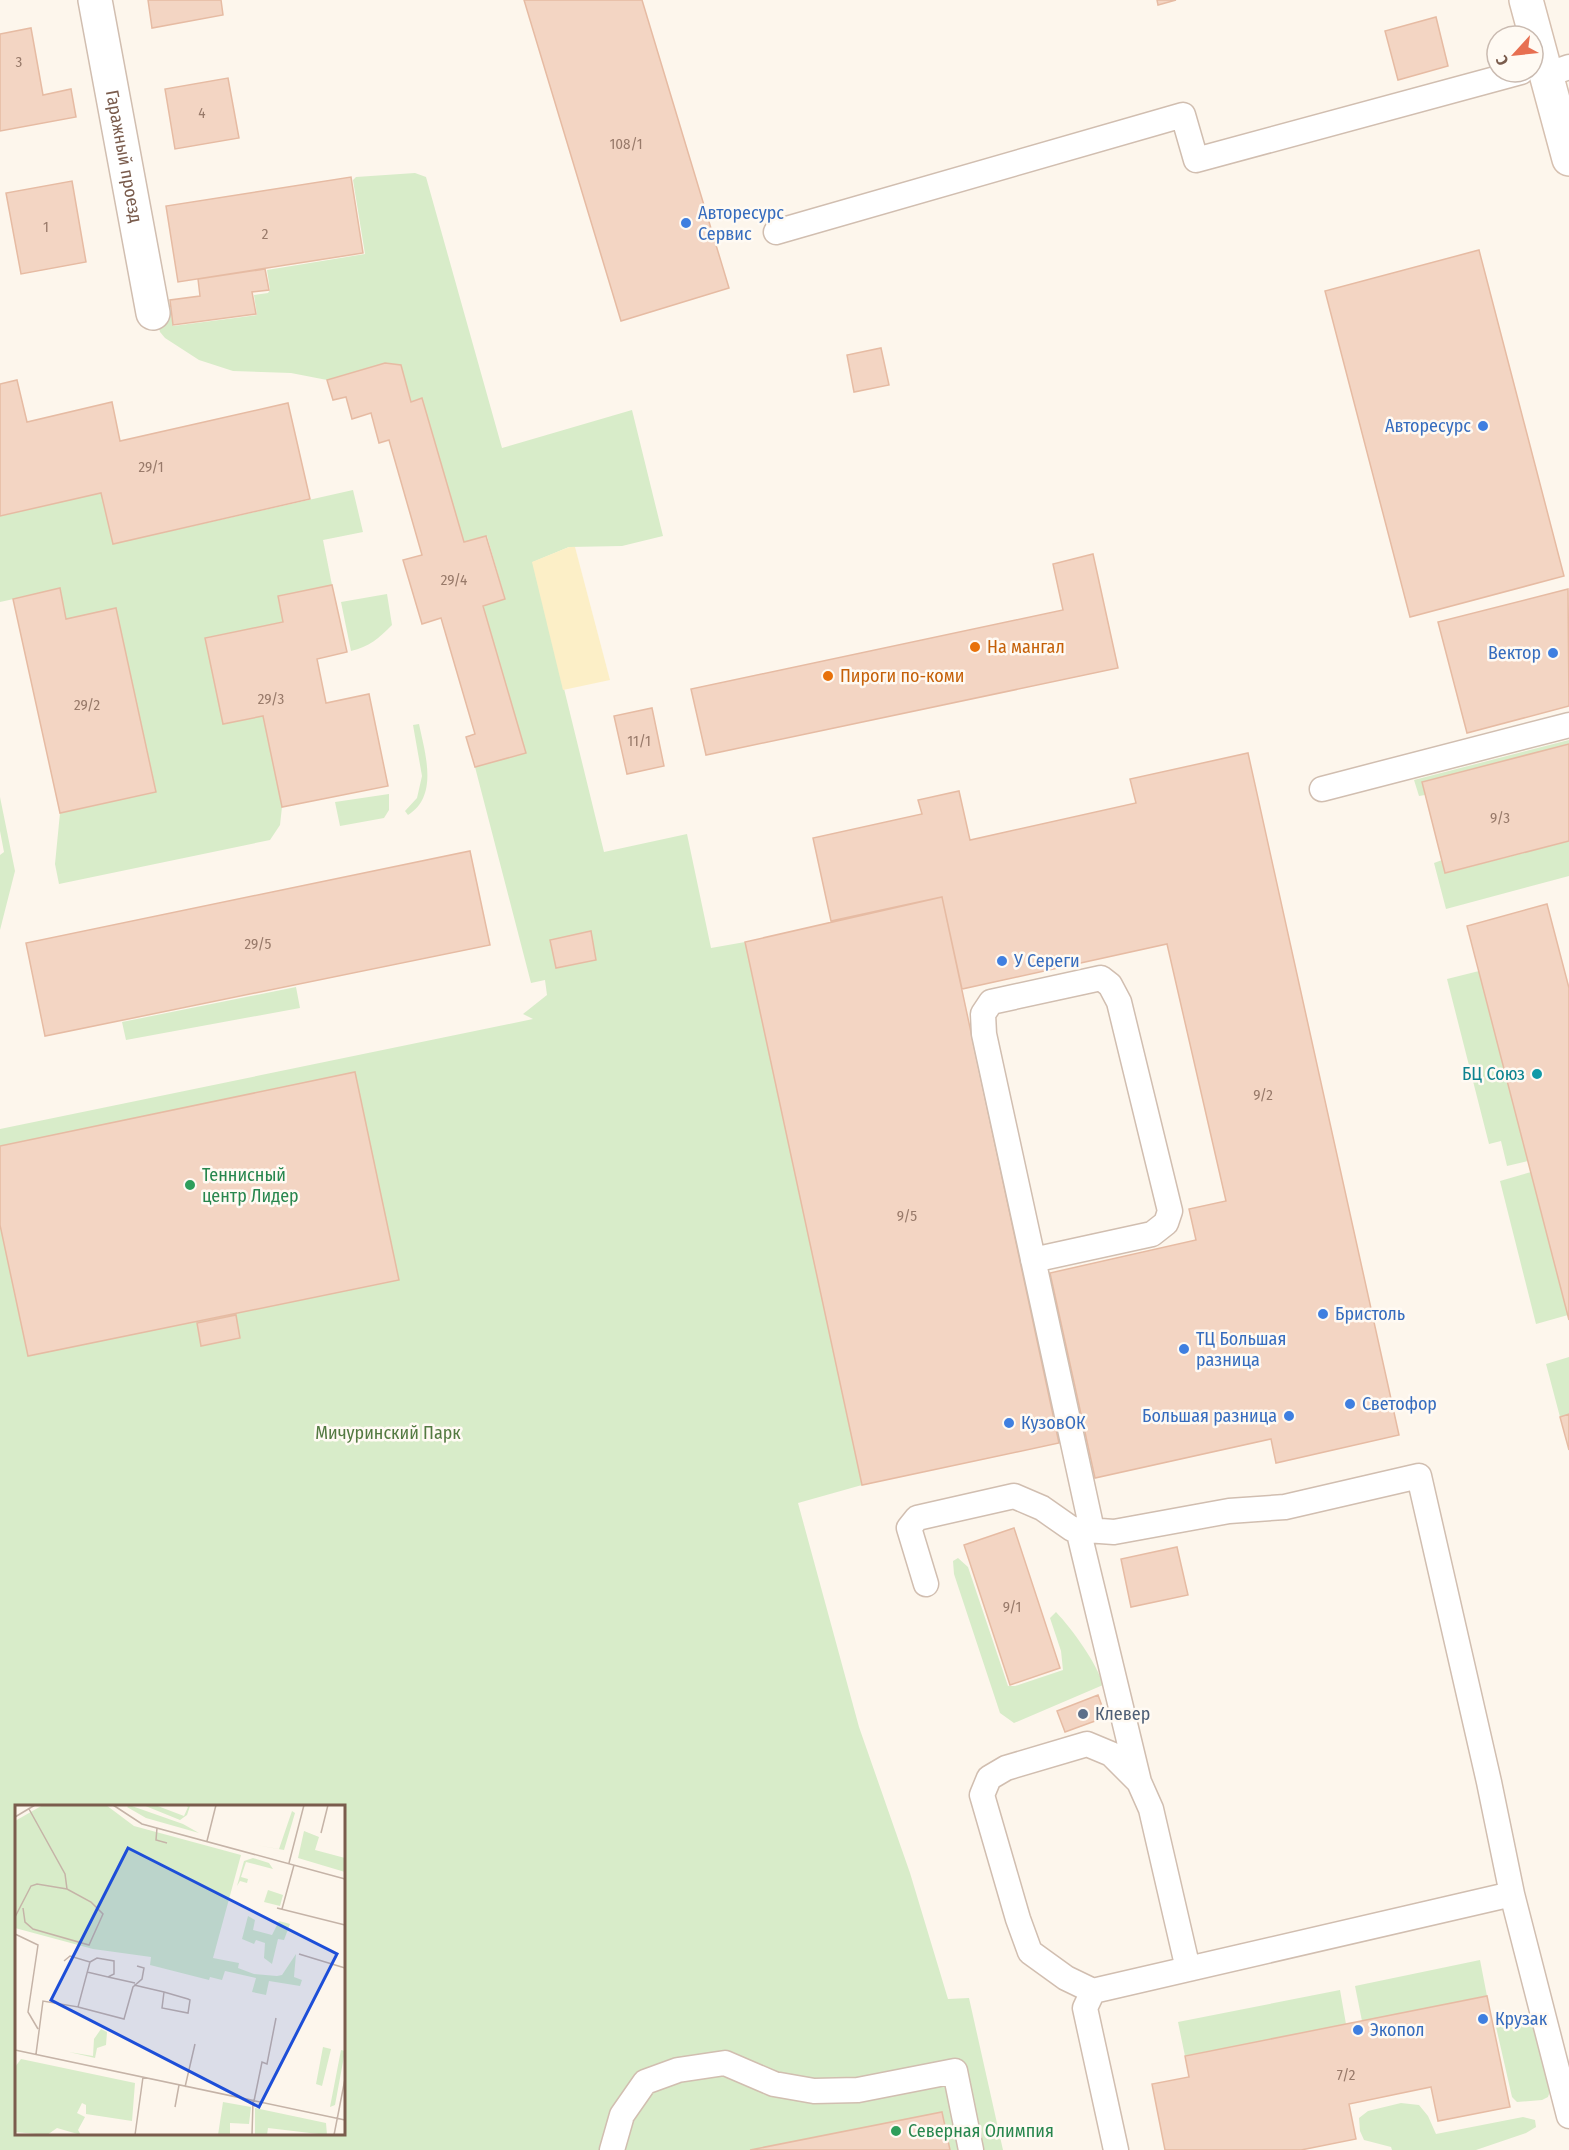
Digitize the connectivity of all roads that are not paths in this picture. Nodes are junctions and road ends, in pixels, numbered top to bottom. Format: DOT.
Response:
graph roads {
  1 [pos="96,0"];
  2 [pos="1526,0"];
  3 [pos="1532,24"];
  4 [pos="1545,77"];
  5 [pos="1489,84"];
  6 [pos="1569,159"];
  7 [pos="776,232"];
  8 [pos="153,313"];
  9 [pos="1569,725"];
  10 [pos="1322,789"];
  11 [pos="1033,1260"];
  12 [pos="1085,1530"];
  13 [pos="926,1584"];
  14 [pos="1139,1782"];
  15 [pos="1512,1894"];
  16 [pos="1188,1969"];
  17 [pos="1093,1991"];
  18 [pos="1569,2116"];
  19 [pos="612,2150"];
  20 [pos="971,2150"];
  21 [pos="1116,2150"];
  1 -- 8 [label="street, Гаражный проезд"];
  2 -- 3 [label="street"];
  4 -- 6 [label="street"];
  5 -- 7 [label="lane"];
  9 -- 10 [label="lane"];
  11 -- 11 [label="lane"];
  11 -- 12 [label="lane"];
  12 -- 13 [label="lane"];
  12 -- 14 [label="lane"];
  12 -- 15 [label="lane"];
  14 -- 16 [label="lane"];
  14 -- 17 [label="lane"];
  15 -- 16 [label="lane"];
  15 -- 18 [label="lane"];
  16 -- 17 [label="lane"];
  17 -- 21 [label="lane"];
  19 -- 20 [label="lane"];
}
